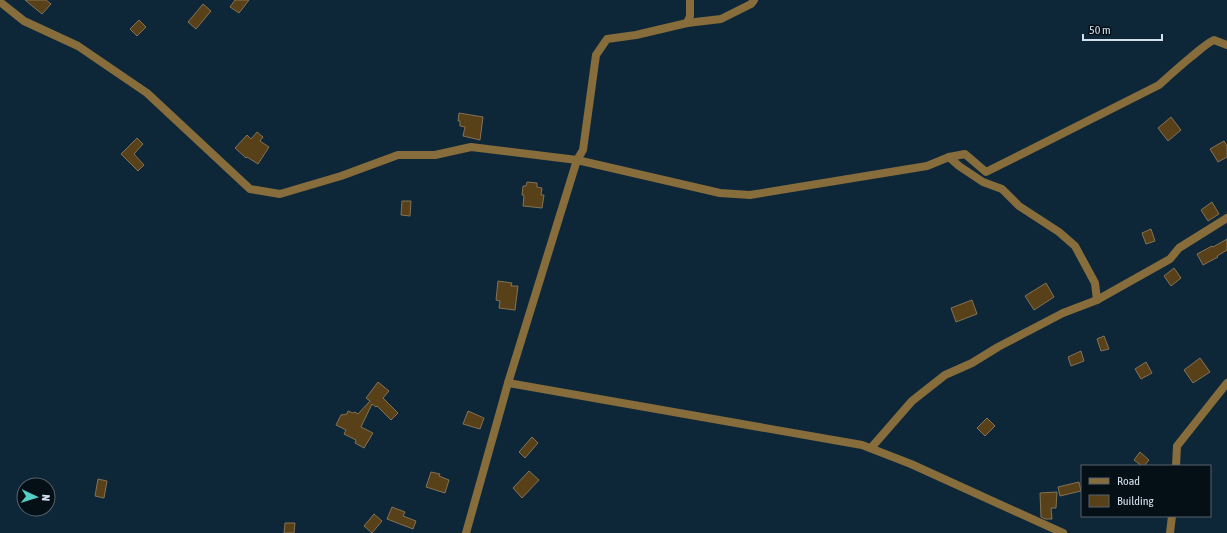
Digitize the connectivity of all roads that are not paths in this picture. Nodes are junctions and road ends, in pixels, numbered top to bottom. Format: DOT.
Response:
graph roads {
  1 [pos="690,0"];
  2 [pos="754,0"];
  3 [pos="0,2"];
  4 [pos="687,23"];
  5 [pos="1227,45"];
  6 [pos="949,157"];
  7 [pos="577,160"];
  8 [pos="1227,218"];
  9 [pos="1097,300"];
  10 [pos="508,383"];
  11 [pos="1227,383"];
  12 [pos="871,448"];
  13 [pos="1176,465"];
  14 [pos="1172,517"];
  15 [pos="466,533"];
  16 [pos="1063,533"];
  17 [pos="1170,533"];
  1 -- 4 [label="street"];
  2 -- 4 [label="street"];
  3 -- 7 [label="street"];
  4 -- 7 [label="street"];
  5 -- 6 [label="street"];
  6 -- 7 [label="street"];
  6 -- 9 [label="street"];
  7 -- 10 [label="street"];
  8 -- 9 [label="street"];
  9 -- 12 [label="street"];
  10 -- 12 [label="street"];
  10 -- 15 [label="street"];
  11 -- 13 [label="street"];
  12 -- 16 [label="street"];
  14 -- 17 [label="street"];
}
